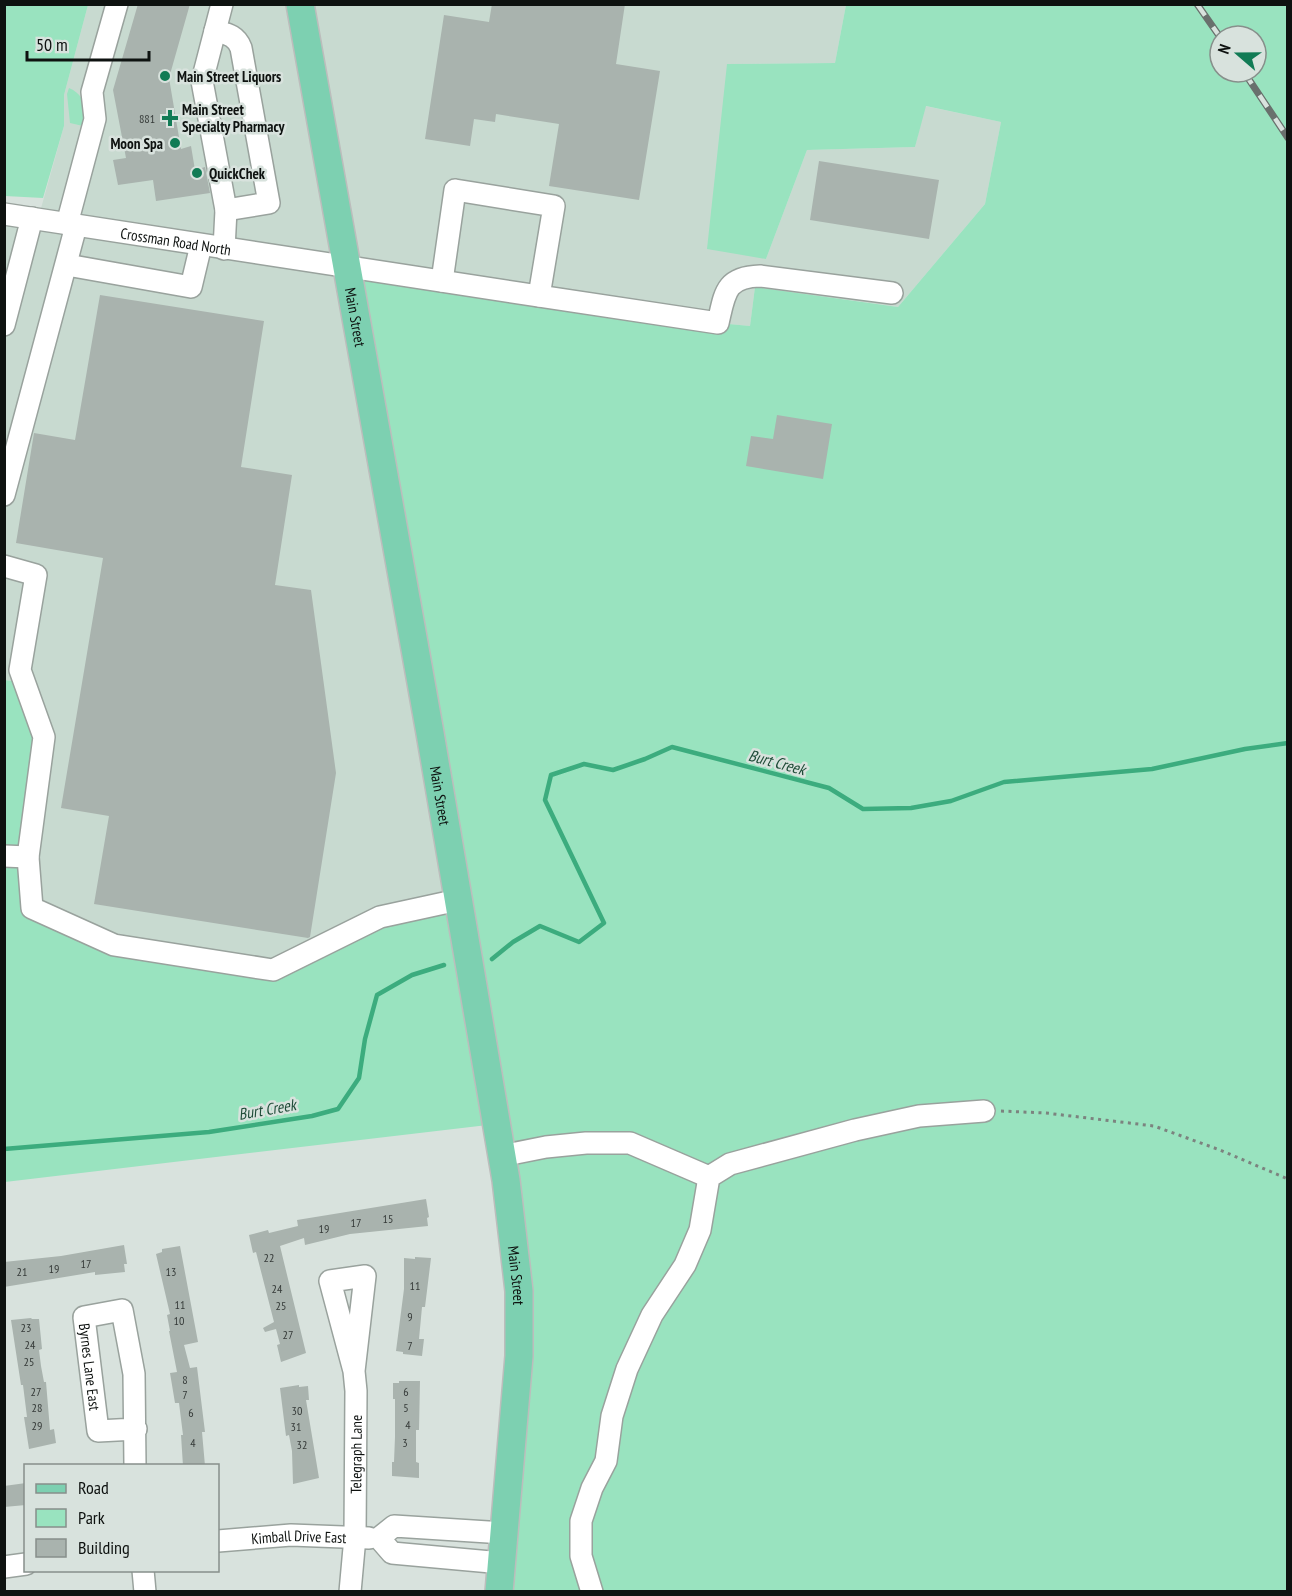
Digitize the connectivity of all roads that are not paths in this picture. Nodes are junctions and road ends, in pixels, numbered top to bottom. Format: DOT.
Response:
graph roads {
  1 [pos="117,4"];
  2 [pos="222,4"];
  3 [pos="300,4"];
  4 [pos="215,32"];
  5 [pos="226,210"];
  6 [pos="4,214"];
  7 [pos="32,218"];
  8 [pos="71,225"];
  9 [pos="201,246"];
  10 [pos="224,249"];
  11 [pos="67,265"];
  12 [pos="346,267"];
  13 [pos="442,280"];
  14 [pos="892,293"];
  15 [pos="539,296"];
  16 [pos="4,325"];
  17 [pos="4,495"];
  18 [pos="4,566"];
  19 [pos="4,856"];
  20 [pos="28,857"];
  21 [pos="458,900"];
  22 [pos="984,1111"];
  23 [pos="501,1156"];
  24 [pos="709,1177"];
  25 [pos="354,1371"];
  26 [pos="136,1429"];
  27 [pos="135,1464"];
  28 [pos="504,1533"];
  29 [pos="355,1537"];
  30 [pos="379,1538"];
  31 [pos="219,1541"];
  32 [pos="502,1563"];
  33 [pos="24,1564"];
  34 [pos="4,1567"];
  35 [pos="143,1572"];
  36 [pos="145,1592"];
  37 [pos="350,1592"];
  38 [pos="499,1592"];
  39 [pos="592,1592"];
  1 -- 8 [label="street"];
  2 -- 4 [label="street"];
  3 -- 12 [label="main road, Main Street"];
  4 -- 5 [label="street"];
  4 -- 5 [label="street"];
  5 -- 10 [label="street"];
  6 -- 7 [label="street, Crossman Road North"];
  7 -- 8 [label="street, Crossman Road North"];
  7 -- 16 [label="street"];
  8 -- 9 [label="street, Crossman Road North"];
  8 -- 11 [label="street"];
  9 -- 10 [label="street, Crossman Road North"];
  9 -- 11 [label="street"];
  10 -- 12 [label="street, Crossman Road North"];
  11 -- 17 [label="street"];
  12 -- 13 [label="street, Crossman Road North"];
  12 -- 21 [label="main road, Main Street"];
  13 -- 15 [label="street, Crossman Road North"];
  13 -- 15 [label="street"];
  14 -- 15 [label="street, Crossman Road North"];
  18 -- 20 [label="street"];
  19 -- 20 [label="street"];
  20 -- 21 [label="street"];
  21 -- 23 [label="main road, Main Street"];
  22 -- 24 [label="street"];
  23 -- 24 [label="street"];
  23 -- 28 [label="main road, Main Street"];
  24 -- 39 [label="street"];
  25 -- 29 [label="street, Telegraph Lane"];
  26 -- 26 [label="street, Byrnes Lane East"];
  26 -- 27 [label="street, Byrnes Lane East"];
  28 -- 30 [label="street, Kimball Drive East"];
  28 -- 32 [label="main road, Main Street"];
  29 -- 30 [label="street, Kimball Drive East"];
  29 -- 31 [label="street, Kimball Drive East"];
  29 -- 37 [label="street, Telegraph Lane"];
  30 -- 32 [label="street"];
  32 -- 38 [label="main road, Main Street"];
  33 -- 34 [label="street"];
  35 -- 36 [label="street"];
}
